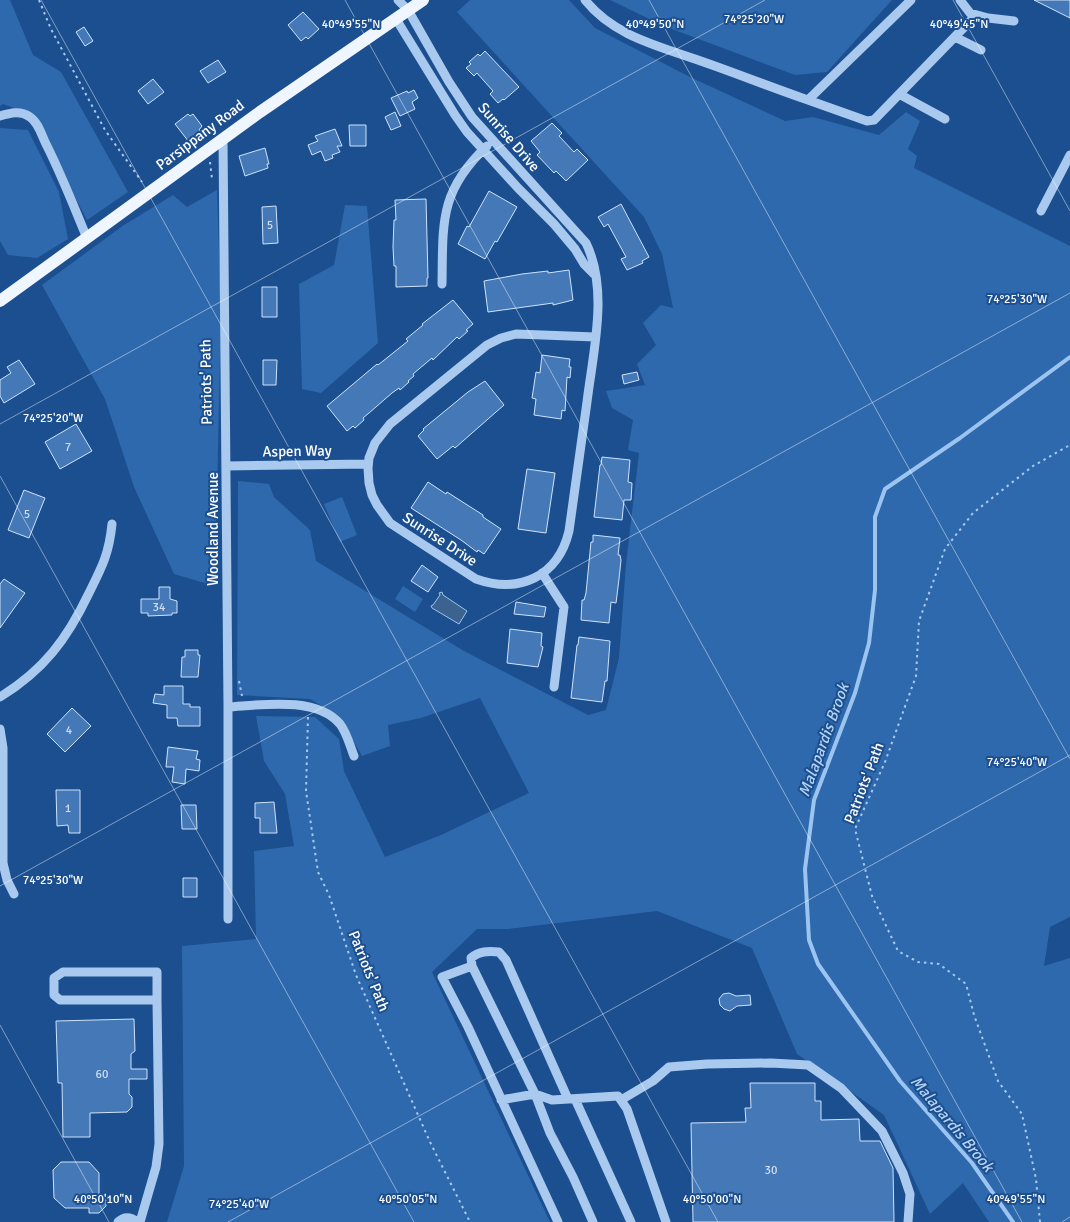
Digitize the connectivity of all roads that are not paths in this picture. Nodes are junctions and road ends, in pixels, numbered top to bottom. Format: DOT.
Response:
graph roads {
  1 [pos="398,0"];
  2 [pos="424,0"];
  3 [pos="585,0"];
  4 [pos="911,0"];
  5 [pos="960,0"];
  6 [pos="408,10"];
  7 [pos="976,15"];
  8 [pos="396,19"];
  9 [pos="1014,21"];
  10 [pos="955,37"];
  11 [pos="981,50"];
  12 [pos="899,94"];
  13 [pos="808,100"];
  14 [pos="0,116"];
  15 [pos="945,119"];
  16 [pos="223,140"];
  17 [pos="493,141"];
  18 [pos="484,149"];
  19 [pos="1070,154"];
  20 [pos="1041,211"];
  21 [pos="563,216"];
  22 [pos="554,224"];
  23 [pos="87,238"];
  24 [pos="594,274"];
  25 [pos="442,284"];
  26 [pos="0,301"];
  27 [pos="596,337"];
  28 [pos="368,464"];
  29 [pos="226,466"];
  30 [pos="112,524"];
  31 [pos="542,573"];
  32 [pos="554,687"];
  33 [pos="0,697"];
  34 [pos="228,707"];
  35 [pos="0,729"];
  36 [pos="354,756"];
  37 [pos="14,894"];
  38 [pos="228,919"];
  39 [pos="472,966"];
  40 [pos="157,1000"];
  41 [pos="535,1094"];
  42 [pos="572,1099"];
  43 [pos="501,1100"];
  44 [pos="621,1100"];
  45 [pos="118,1222"];
  46 [pos="139,1222"];
  47 [pos="558,1222"];
  48 [pos="593,1222"];
  49 [pos="631,1222"];
  50 [pos="666,1222"];
  51 [pos="908,1222"];
  1 -- 6 [label="street, Sunrise Drive"];
  2 -- 6 [label="main road, Parsippany Road"];
  3 -- 13 [label="street"];
  4 -- 13 [label="street"];
  5 -- 7 [label="street"];
  6 -- 8 [label="main road, Parsippany Road"];
  6 -- 17 [label="street, Sunrise Drive"];
  7 -- 9 [label="street"];
  7 -- 10 [label="street"];
  8 -- 16 [label="main road, Parsippany Road"];
  8 -- 18 [label="street, Sunrise Drive"];
  10 -- 11 [label="street"];
  10 -- 12 [label="street"];
  12 -- 13 [label="street"];
  12 -- 15 [label="street"];
  14 -- 23 [label="street"];
  16 -- 23 [label="main road, Parsippany Road"];
  16 -- 29 [label="street, Woodland Avenue"];
  17 -- 18 [label="street"];
  17 -- 21 [label="street, Sunrise Drive"];
  18 -- 22 [label="street, Sunrise Drive"];
  18 -- 25 [label="street"];
  19 -- 20 [label="street"];
  21 -- 22 [label="street"];
  21 -- 24 [label="street, Sunrise Drive"];
  22 -- 24 [label="street, Sunrise Drive"];
  23 -- 26 [label="main road, Parsippany Road"];
  24 -- 27 [label="street, Sunrise Drive"];
  27 -- 28 [label="street, Sunrise Drive"];
  27 -- 31 [label="street, Sunrise Drive"];
  28 -- 29 [label="street, Aspen Way"];
  28 -- 31 [label="street, Sunrise Drive"];
  29 -- 34 [label="street, Woodland Avenue"];
  30 -- 33 [label="street"];
  31 -- 32 [label="street"];
  34 -- 36 [label="street"];
  34 -- 38 [label="street, Woodland Avenue"];
  35 -- 37 [label="street"];
  39 -- 41 [label="street"];
  39 -- 42 [label="street"];
  39 -- 43 [label="street"];
  40 -- 40 [label="street"];
  40 -- 46 [label="street"];
  41 -- 42 [label="street"];
  41 -- 43 [label="street"];
  41 -- 48 [label="street"];
  42 -- 44 [label="street"];
  42 -- 49 [label="street"];
  43 -- 47 [label="street"];
  44 -- 50 [label="street"];
  44 -- 51 [label="street"];
  45 -- 46 [label="street"];
}
